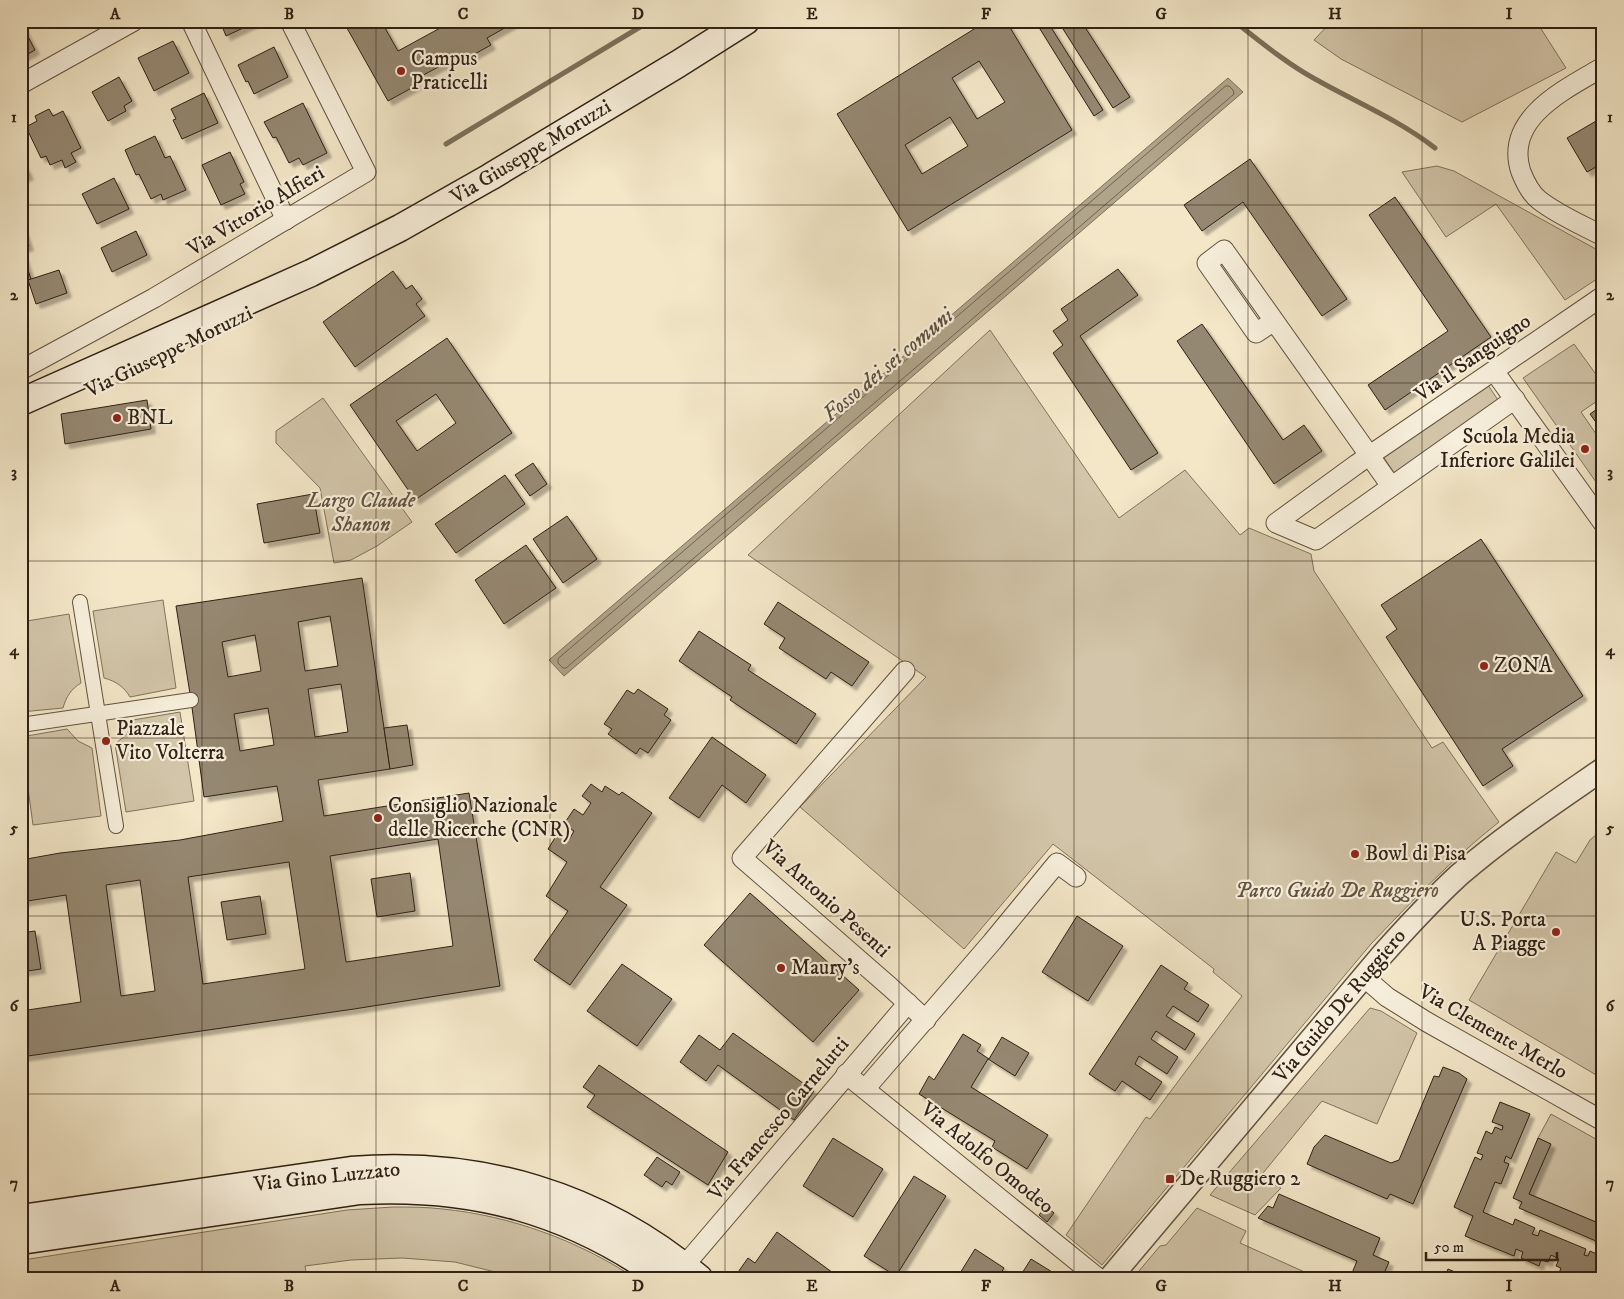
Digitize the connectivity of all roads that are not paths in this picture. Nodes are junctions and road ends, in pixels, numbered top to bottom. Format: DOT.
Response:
graph roads {
  1 [pos="134,21"];
  2 [pos="191,21"];
  3 [pos="290,21"];
  4 [pos="746,21"];
  5 [pos="1603,67"];
  6 [pos="21,84"];
  7 [pos="286,220"];
  8 [pos="1603,236"];
  9 [pos="311,274"];
  10 [pos="1603,296"];
  11 [pos="1274,321"];
  12 [pos="21,370"];
  13 [pos="1494,371"];
  14 [pos="1515,399"];
  15 [pos="21,402"];
  16 [pos="21,421"];
  17 [pos="1369,456"];
  18 [pos="1391,486"];
  19 [pos="1603,523"];
  20 [pos="80,602"];
  21 [pos="905,671"];
  22 [pos="191,700"];
  23 [pos="98,714"];
  24 [pos="21,724"];
  25 [pos="1603,769"];
  26 [pos="116,826"];
  27 [pos="1076,878"];
  28 [pos="1364,977"];
  29 [pos="908,1003"];
  30 [pos="926,1020"];
  31 [pos="846,1074"];
  32 [pos="865,1089"];
  33 [pos="1603,1121"];
  34 [pos="21,1218"];
  35 [pos="21,1241"];
  36 [pos="682,1274"];
  37 [pos="1098,1278"];
  38 [pos="1110,1278"];
  1 -- 6 [label="street"];
  2 -- 7 [label="street"];
  3 -- 7 [label="street, Via Vittorio Alfieri"];
  4 -- 9 [label="main road, Via Giuseppe Moruzzi"];
  5 -- 8 [label="street"];
  7 -- 12 [label="street, Via Vittorio Alfieri"];
  9 -- 15 [label="main road, Via Giuseppe Moruzzi"];
  9 -- 16 [label="main road, Via Giuseppe Moruzzi"];
  10 -- 13 [label="street, Via il Sanguigno"];
  11 -- 17 [label="street"];
  13 -- 14 [label="street"];
  13 -- 17 [label="street, Via il Sanguigno"];
  14 -- 18 [label="street, Via il Sanguigno"];
  14 -- 19 [label="street"];
  17 -- 18 [label="street"];
  17 -- 18 [label="street, Via il Sanguigno"];
  20 -- 23 [label="street"];
  21 -- 29 [label="street, Via Antonio Pesenti"];
  22 -- 23 [label="street"];
  23 -- 24 [label="street"];
  23 -- 26 [label="street"];
  25 -- 28 [label="street, Via Guido De Ruggiero"];
  27 -- 30 [label="street"];
  28 -- 33 [label="street, Via Clemente Merlo"];
  28 -- 38 [label="street, Via Guido De Ruggiero"];
  29 -- 30 [label="street, Via Antonio Pesenti"];
  29 -- 31 [label="street, Via Francesco Carnelutti"];
  30 -- 32 [label="street"];
  31 -- 32 [label="street, Via Adolfo Omodeo"];
  31 -- 36 [label="street, Via Francesco Carnelutti"];
  32 -- 37 [label="street, Via Adolfo Omodeo"];
  34 -- 36 [label="main road, Via Gino Luzzato"];
  35 -- 36 [label="main road, Via Gino Luzzato"];
}
